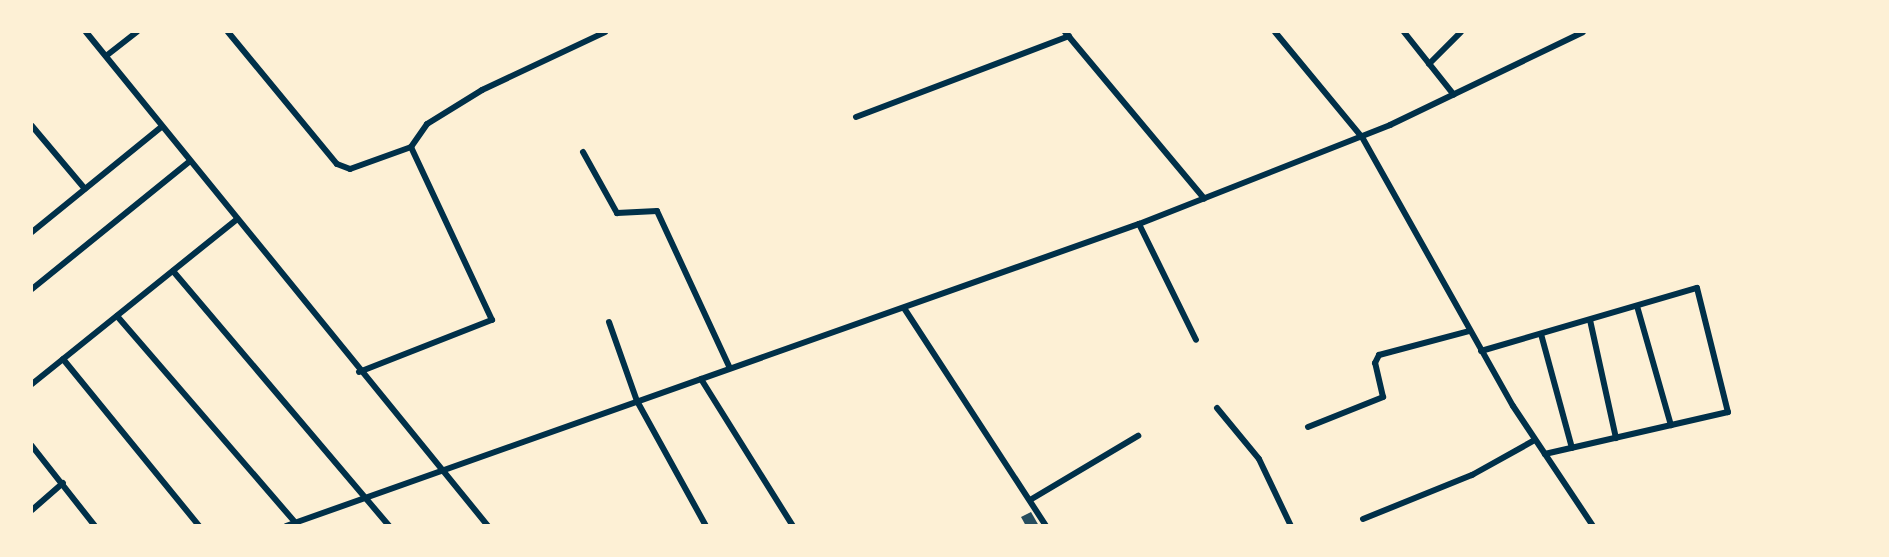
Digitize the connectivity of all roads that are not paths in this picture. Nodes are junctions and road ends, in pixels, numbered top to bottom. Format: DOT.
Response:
graph roads {
  1 [pos="86,32"];
  2 [pos="137,32"];
  3 [pos="228,32"];
  4 [pos="605,32"];
  5 [pos="1275,32"];
  6 [pos="1404,32"];
  7 [pos="1461,32"];
  8 [pos="1583,32"];
  9 [pos="1067,34"];
  10 [pos="106,56"];
  11 [pos="1429,64"];
  12 [pos="1454,95"];
  13 [pos="856,117"];
  14 [pos="32,126"];
  15 [pos="161,127"];
  16 [pos="1362,137"];
  17 [pos="411,147"];
  18 [pos="583,152"];
  19 [pos="190,162"];
  20 [pos="85,189"];
  21 [pos="1204,198"];
  22 [pos="236,220"];
  23 [pos="1139,224"];
  24 [pos="32,232"];
  25 [pos="173,271"];
  26 [pos="32,289"];
  27 [pos="1637,306"];
  28 [pos="904,308"];
  29 [pos="117,316"];
  30 [pos="1590,320"];
  31 [pos="609,322"];
  32 [pos="1469,331"];
  33 [pos="1541,334"];
  34 [pos="1196,340"];
  35 [pos="1480,351"];
  36 [pos="63,359"];
  37 [pos="730,368"];
  38 [pos="359,372"];
  39 [pos="701,379"];
  40 [pos="32,384"];
  41 [pos="637,401"];
  42 [pos="1217,408"];
  43 [pos="1671,425"];
  44 [pos="1308,427"];
  45 [pos="1138,436"];
  46 [pos="1616,438"];
  47 [pos="1535,439"];
  48 [pos="32,446"];
  49 [pos="1572,449"];
  50 [pos="1545,454"];
  51 [pos="442,474"];
  52 [pos="63,483"];
  53 [pos="371,498"];
  54 [pos="1030,500"];
  55 [pos="32,510"];
  56 [pos="1363,519"];
  57 [pos="295,522"];
  58 [pos="95,526"];
  59 [pos="199,526"];
  60 [pos="286,526"];
  61 [pos="389,526"];
  62 [pos="488,526"];
  63 [pos="706,526"];
  64 [pos="793,526"];
  65 [pos="1046,526"];
  66 [pos="1291,526"];
  67 [pos="1593,526"];
  1 -- 10 [label="street"];
  2 -- 10 [label="street"];
  3 -- 17 [label="street"];
  4 -- 17 [label="street"];
  5 -- 16 [label="street"];
  6 -- 11 [label="street"];
  7 -- 11 [label="street"];
  8 -- 12 [label="street"];
  9 -- 13 [label="street"];
  9 -- 21 [label="street"];
  10 -- 15 [label="street"];
  11 -- 12 [label="street"];
  12 -- 16 [label="street"];
  14 -- 20 [label="street"];
  15 -- 19 [label="street"];
  15 -- 20 [label="street"];
  16 -- 21 [label="street"];
  16 -- 32 [label="street"];
  17 -- 38 [label="street"];
  18 -- 37 [label="street"];
  19 -- 22 [label="street"];
  19 -- 26 [label="street"];
  20 -- 24 [label="street"];
  21 -- 23 [label="street"];
  22 -- 25 [label="street"];
  22 -- 38 [label="street"];
  23 -- 28 [label="street"];
  23 -- 34 [label="street"];
  25 -- 29 [label="street"];
  25 -- 53 [label="street"];
  27 -- 30 [label="street"];
  27 -- 43 [label="street"];
  27 -- 43 [label="street"];
  28 -- 37 [label="street"];
  28 -- 54 [label="street"];
  29 -- 36 [label="street"];
  29 -- 57 [label="street"];
  30 -- 33 [label="street"];
  30 -- 46 [label="street"];
  31 -- 41 [label="street"];
  32 -- 35 [label="street"];
  32 -- 44 [label="street"];
  33 -- 35 [label="street"];
  33 -- 49 [label="street"];
  35 -- 47 [label="street"];
  36 -- 40 [label="street"];
  36 -- 59 [label="street"];
  37 -- 39 [label="street"];
  38 -- 51 [label="street"];
  39 -- 41 [label="street"];
  39 -- 64 [label="street"];
  41 -- 51 [label="street"];
  41 -- 63 [label="street"];
  42 -- 66 [label="street"];
  43 -- 46 [label="street"];
  45 -- 54 [label="street"];
  46 -- 49 [label="street"];
  47 -- 50 [label="street"];
  47 -- 56 [label="street"];
  48 -- 52 [label="street"];
  49 -- 50 [label="street"];
  50 -- 67 [label="street"];
  51 -- 53 [label="street"];
  51 -- 62 [label="street"];
  52 -- 55 [label="street"];
  52 -- 58 [label="street"];
  53 -- 57 [label="street"];
  53 -- 61 [label="street"];
  54 -- 65 [label="street"];
  57 -- 60 [label="street"];
}
